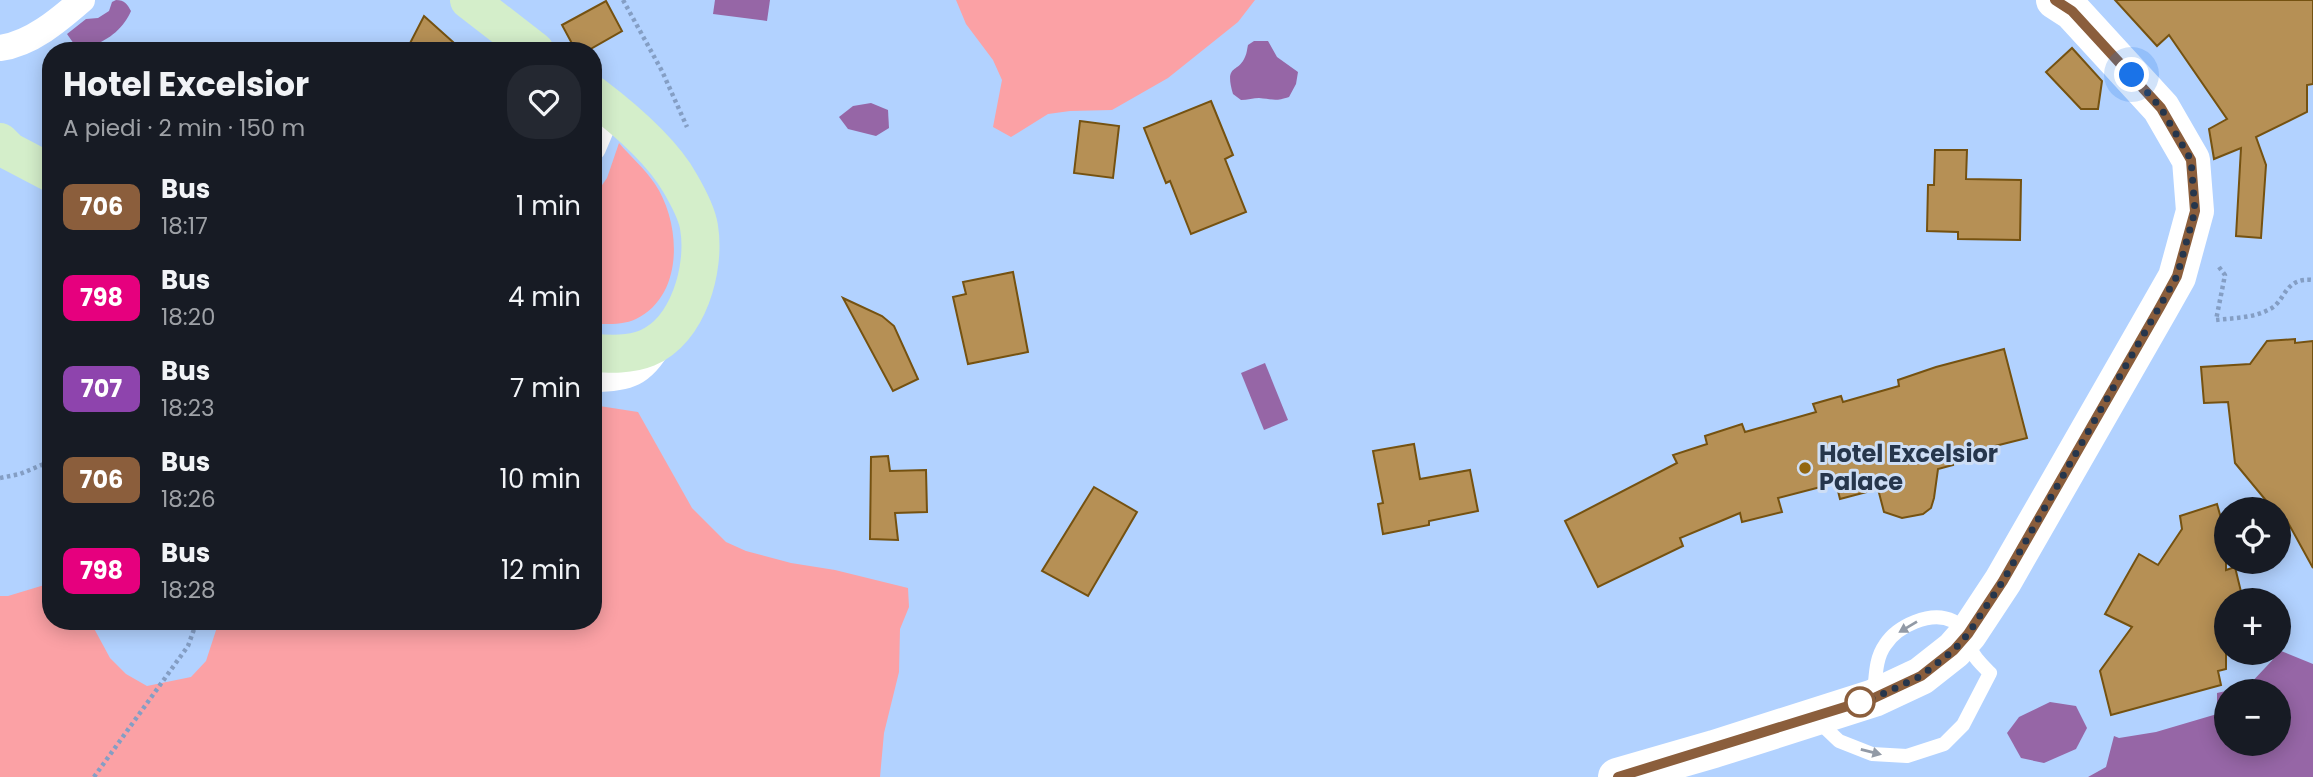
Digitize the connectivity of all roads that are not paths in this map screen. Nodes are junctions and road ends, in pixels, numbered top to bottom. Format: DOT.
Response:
graph roads {
  1 [pos="82,0"];
  2 [pos="469,0"];
  3 [pos="2055,0"];
  4 [pos="524,42"];
  5 [pos="0,48"];
  6 [pos="602,102"];
  7 [pos="0,142"];
  8 [pos="42,168"];
  9 [pos="663,338"];
  10 [pos="602,354"];
  11 [pos="602,379"];
  12 [pos="1968,634"];
  13 [pos="1814,717"];
  14 [pos="1618,777"];
  1 -- 5 [label="street"];
  2 -- 4 [label="main road"];
  3 -- 12 [label="main road"];
  6 -- 9 [label="main road"];
  7 -- 8 [label="main road"];
  9 -- 10 [label="main road"];
  9 -- 11 [label="street"];
  12 -- 13 [label="main road"];
  13 -- 12 [label="lane, one-way"];
  13 -- 14 [label="main road"];
}
